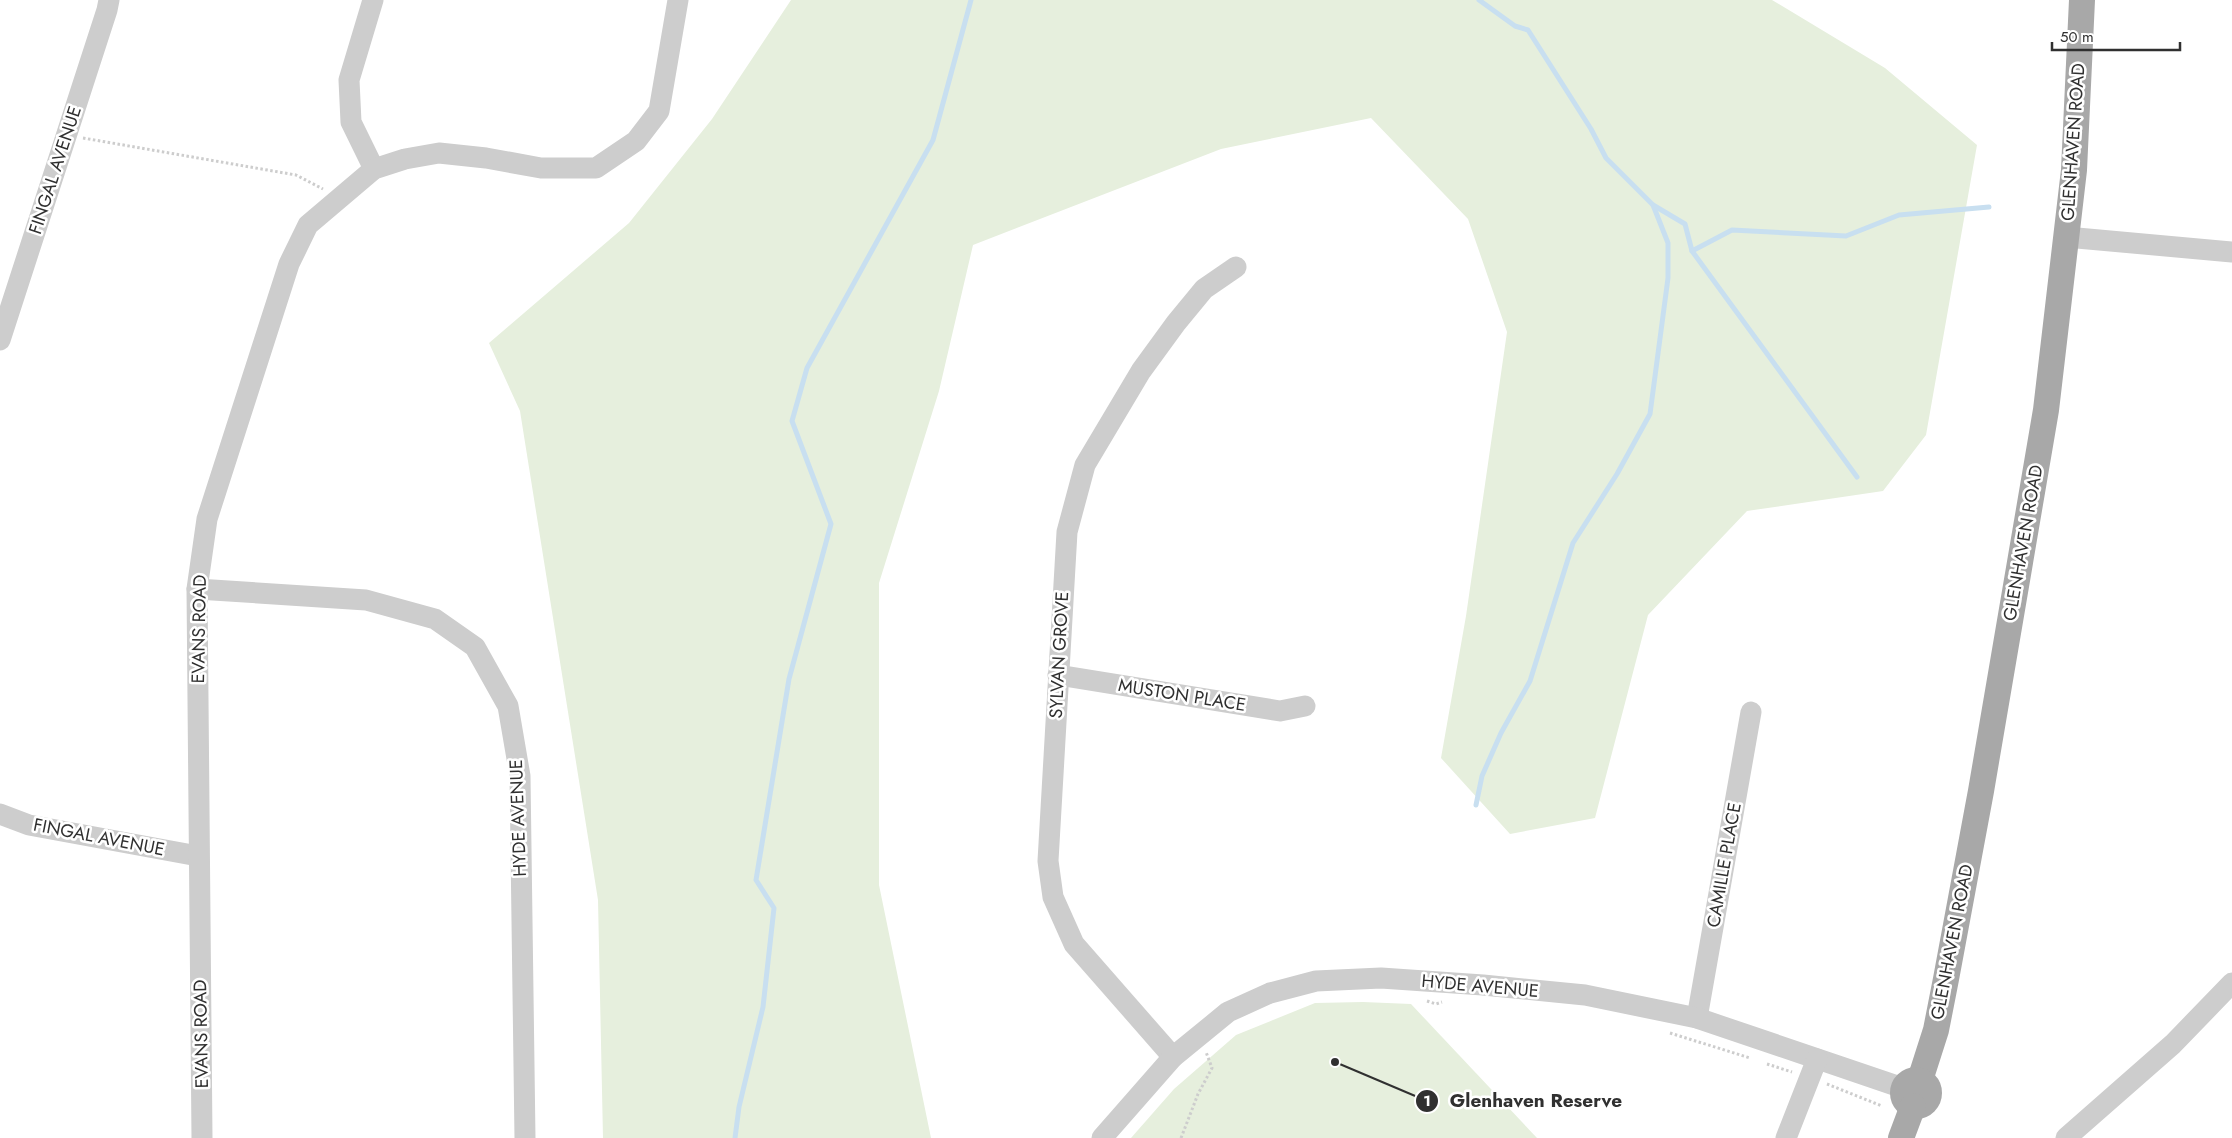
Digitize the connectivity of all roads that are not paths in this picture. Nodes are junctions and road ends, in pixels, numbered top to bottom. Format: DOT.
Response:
graph roads {
  1 [pos="109,0"];
  2 [pos="373,0"];
  3 [pos="678,0"];
  4 [pos="2082,0"];
  5 [pos="374,169"];
  6 [pos="2066,237"];
  7 [pos="2232,252"];
  8 [pos="1236,267"];
  9 [pos="0,340"];
  10 [pos="198,589"];
  11 [pos="1058,676"];
  12 [pos="1305,706"];
  13 [pos="1751,712"];
  14 [pos="0,814"];
  15 [pos="198,856"];
  16 [pos="2232,983"];
  17 [pos="1697,1018"];
  18 [pos="1173,1057"];
  19 [pos="1813,1069"];
  20 [pos="1912,1091"];
  21 [pos="202,1138"];
  22 [pos="525,1138"];
  23 [pos="1102,1138"];
  24 [pos="1786,1138"];
  25 [pos="1901,1138"];
  26 [pos="2066,1138"];
  1 -- 9 [label="street, FINGAL AVENUE"];
  2 -- 5 [label="street"];
  3 -- 5 [label="street"];
  4 -- 6 [label="main road, GLENHAVEN ROAD"];
  5 -- 10 [label="street, EVANS ROAD"];
  6 -- 7 [label="street"];
  6 -- 20 [label="main road, GLENHAVEN ROAD"];
  8 -- 11 [label="street, SYLVAN GROVE"];
  10 -- 15 [label="street, EVANS ROAD"];
  10 -- 22 [label="street, HYDE AVENUE"];
  11 -- 12 [label="street, MUSTON PLACE"];
  11 -- 18 [label="street, SYLVAN GROVE"];
  13 -- 17 [label="street, CAMILLE PLACE"];
  14 -- 15 [label="street, FINGAL AVENUE"];
  15 -- 21 [label="street, EVANS ROAD"];
  16 -- 26 [label="street"];
  17 -- 18 [label="street, HYDE AVENUE"];
  17 -- 19 [label="street, HYDE AVENUE"];
  18 -- 23 [label="street, HYDE AVENUE"];
  19 -- 20 [label="street, HYDE AVENUE"];
  19 -- 24 [label="street"];
  20 -- 25 [label="main road, GLENHAVEN ROAD"];
}
